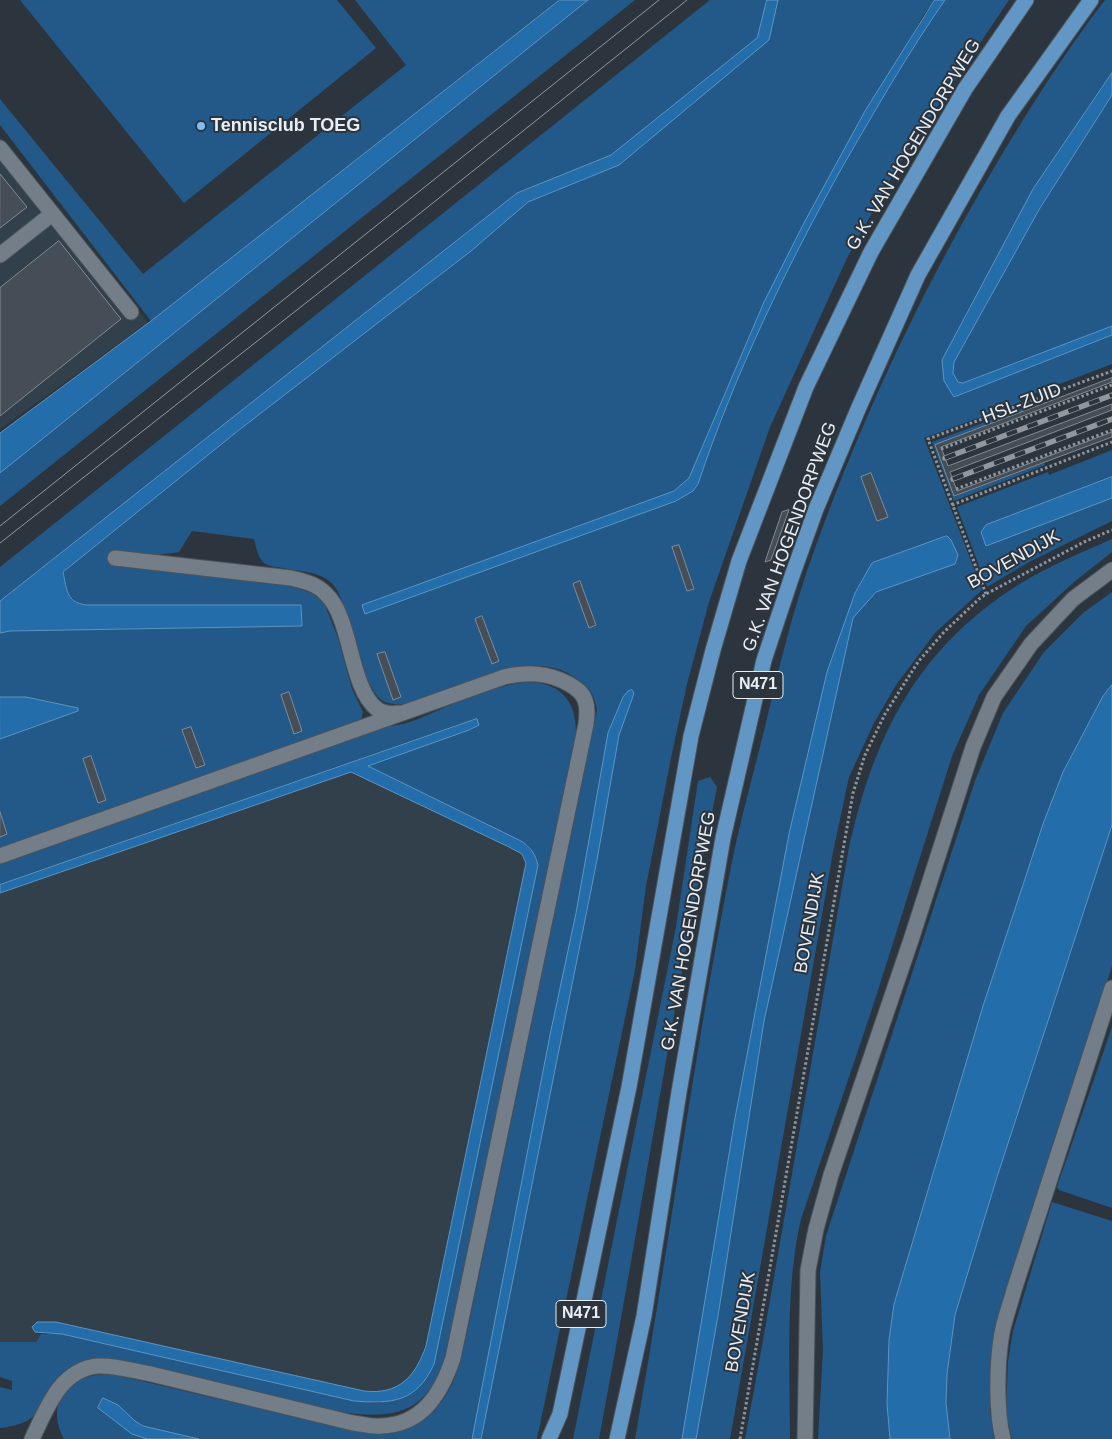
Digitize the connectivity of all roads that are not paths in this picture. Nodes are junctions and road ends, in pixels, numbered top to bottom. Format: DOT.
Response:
graph roads {
  1 [pos="1026,0"];
  2 [pos="1091,0"];
  3 [pos="0,148"];
  4 [pos="52,214"];
  5 [pos="0,255"];
  6 [pos="131,312"];
  7 [pos="115,558"];
  8 [pos="1112,570"];
  9 [pos="408,712"];
  10 [pos="0,856"];
  11 [pos="1112,988"];
  12 [pos="560,1414"];
  13 [pos="32,1439"];
  14 [pos="549,1439"];
  15 [pos="560,1439"];
  16 [pos="617,1439"];
  17 [pos="805,1439"];
  18 [pos="1003,1439"];
  1 -- 12 [label="main road, G.K. VAN HOGENDORPWEG / N471"];
  2 -- 16 [label="main road, G.K. VAN HOGENDORPWEG / N471"];
  3 -- 4 [label="street"];
  4 -- 5 [label="street"];
  4 -- 6 [label="street"];
  7 -- 9 [label="street"];
  8 -- 17 [label="street"];
  9 -- 10 [label="street"];
  9 -- 13 [label="street"];
  11 -- 18 [label="street"];
  12 -- 14 [label="main road, G.K. VAN HOGENDORPWEG / N471"];
  12 -- 15 [label="main road, G.K. VAN HOGENDORPWEG / N471"];
}
